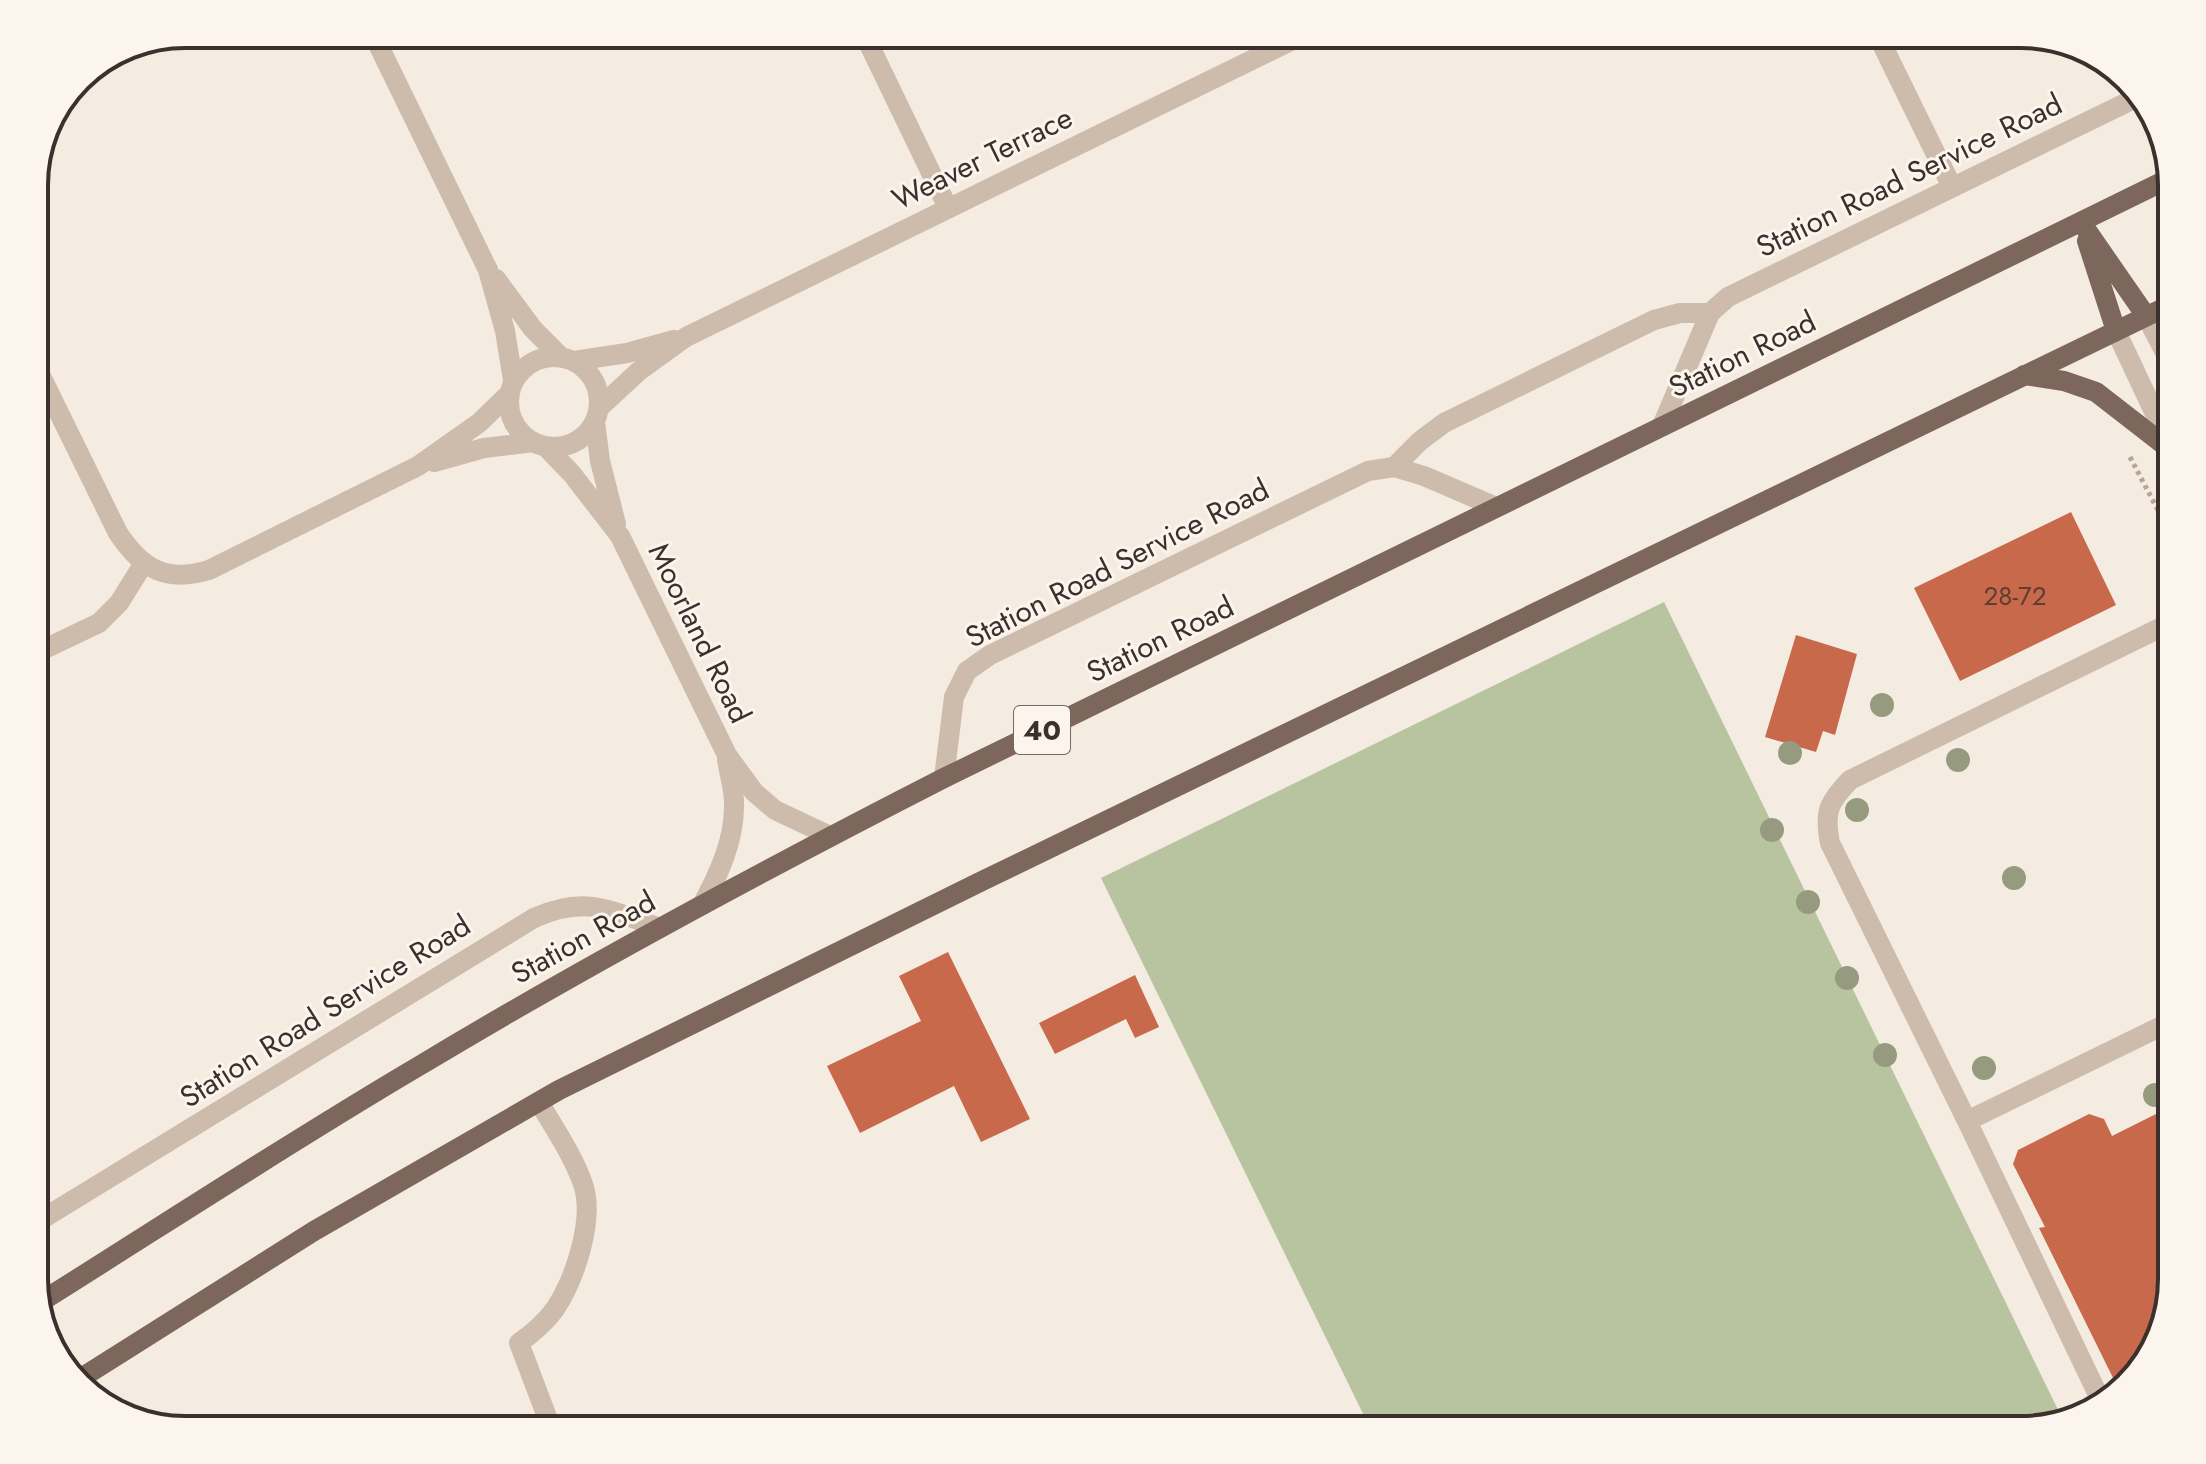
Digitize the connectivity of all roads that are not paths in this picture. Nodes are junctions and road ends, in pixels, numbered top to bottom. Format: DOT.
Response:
graph roads {
  1 [pos="380,48"];
  2 [pos="871,48"];
  3 [pos="1276,48"];
  4 [pos="1884,48"];
  5 [pos="2129,101"];
  6 [pos="2158,184"];
  7 [pos="1952,187"];
  8 [pos="948,208"];
  9 [pos="2081,222"];
  10 [pos="488,270"];
  11 [pos="2158,310"];
  12 [pos="1710,313"];
  13 [pos="2146,316"];
  14 [pos="2116,331"];
  15 [pos="686,337"];
  16 [pos="2158,339"];
  17 [pos="568,359"];
  18 [pos="2024,375"];
  19 [pos="511,387"];
  20 [pos="48,390"];
  21 [pos="597,415"];
  22 [pos="2158,420"];
  23 [pos="1662,426"];
  24 [pos="2158,439"];
  25 [pos="540,445"];
  26 [pos="418,466"];
  27 [pos="1394,467"];
  28 [pos="1496,507"];
  29 [pos="620,536"];
  30 [pos="144,563"];
  31 [pos="2158,629"];
  32 [pos="48,647"];
  33 [pos="727,755"];
  34 [pos="944,778"];
  35 [pos="830,836"];
  36 [pos="702,905"];
  37 [pos="660,928"];
  38 [pos="2158,1028"];
  39 [pos="539,1102"];
  40 [pos="1967,1121"];
  41 [pos="48,1215"];
  42 [pos="50,1296"];
  43 [pos="87,1374"];
  44 [pos="2097,1393"];
  45 [pos="547,1416"];
  1 -- 10 [label="street"];
  2 -- 8 [label="street"];
  3 -- 8 [label="street, Weaver Terrace"];
  4 -- 7 [label="street"];
  5 -- 7 [label="street, Station Road Service Road"];
  6 -- 9 [label="main road, Station Road / 40"];
  7 -- 12 [label="street, Station Road Service Road"];
  8 -- 15 [label="street, Weaver Terrace"];
  9 -- 13 [label="main road"];
  9 -- 14 [label="main road"];
  9 -- 23 [label="main road, Station Road / 40"];
  10 -- 17 [label="street"];
  10 -- 19 [label="street"];
  11 -- 13 [label="main road"];
  12 -- 23 [label="street"];
  12 -- 27 [label="street, Station Road Service Road"];
  13 -- 14 [label="main road"];
  13 -- 16 [label="street"];
  14 -- 18 [label="main road"];
  14 -- 22 [label="street"];
  15 -- 17 [label="street, Weaver Terrace"];
  15 -- 21 [label="street, Weaver Terrace"];
  17 -- 19 [label="street"];
  17 -- 21 [label="street"];
  18 -- 24 [label="main road"];
  18 -- 39 [label="main road"];
  19 -- 25 [label="street"];
  19 -- 26 [label="street"];
  20 -- 30 [label="street"];
  21 -- 25 [label="street"];
  21 -- 29 [label="street, Moorland Road"];
  23 -- 28 [label="main road, Station Road / 40"];
  25 -- 26 [label="street"];
  25 -- 29 [label="street, Moorland Road"];
  26 -- 30 [label="street"];
  27 -- 28 [label="street"];
  27 -- 34 [label="street, Station Road Service Road"];
  28 -- 34 [label="main road, Station Road / 40"];
  29 -- 33 [label="street, Moorland Road"];
  30 -- 32 [label="street"];
  31 -- 40 [label="street"];
  33 -- 35 [label="street, Moorland Road"];
  33 -- 36 [label="street, Moorland Road"];
  34 -- 35 [label="main road, Station Road / 40"];
  35 -- 36 [label="main road, Station Road / 40"];
  36 -- 37 [label="main road, Station Road / 40"];
  37 -- 41 [label="street, Station Road Service Road"];
  37 -- 42 [label="main road, Station Road / 40"];
  38 -- 40 [label="street"];
  39 -- 43 [label="main road"];
  39 -- 45 [label="street"];
  40 -- 44 [label="street"];
}
